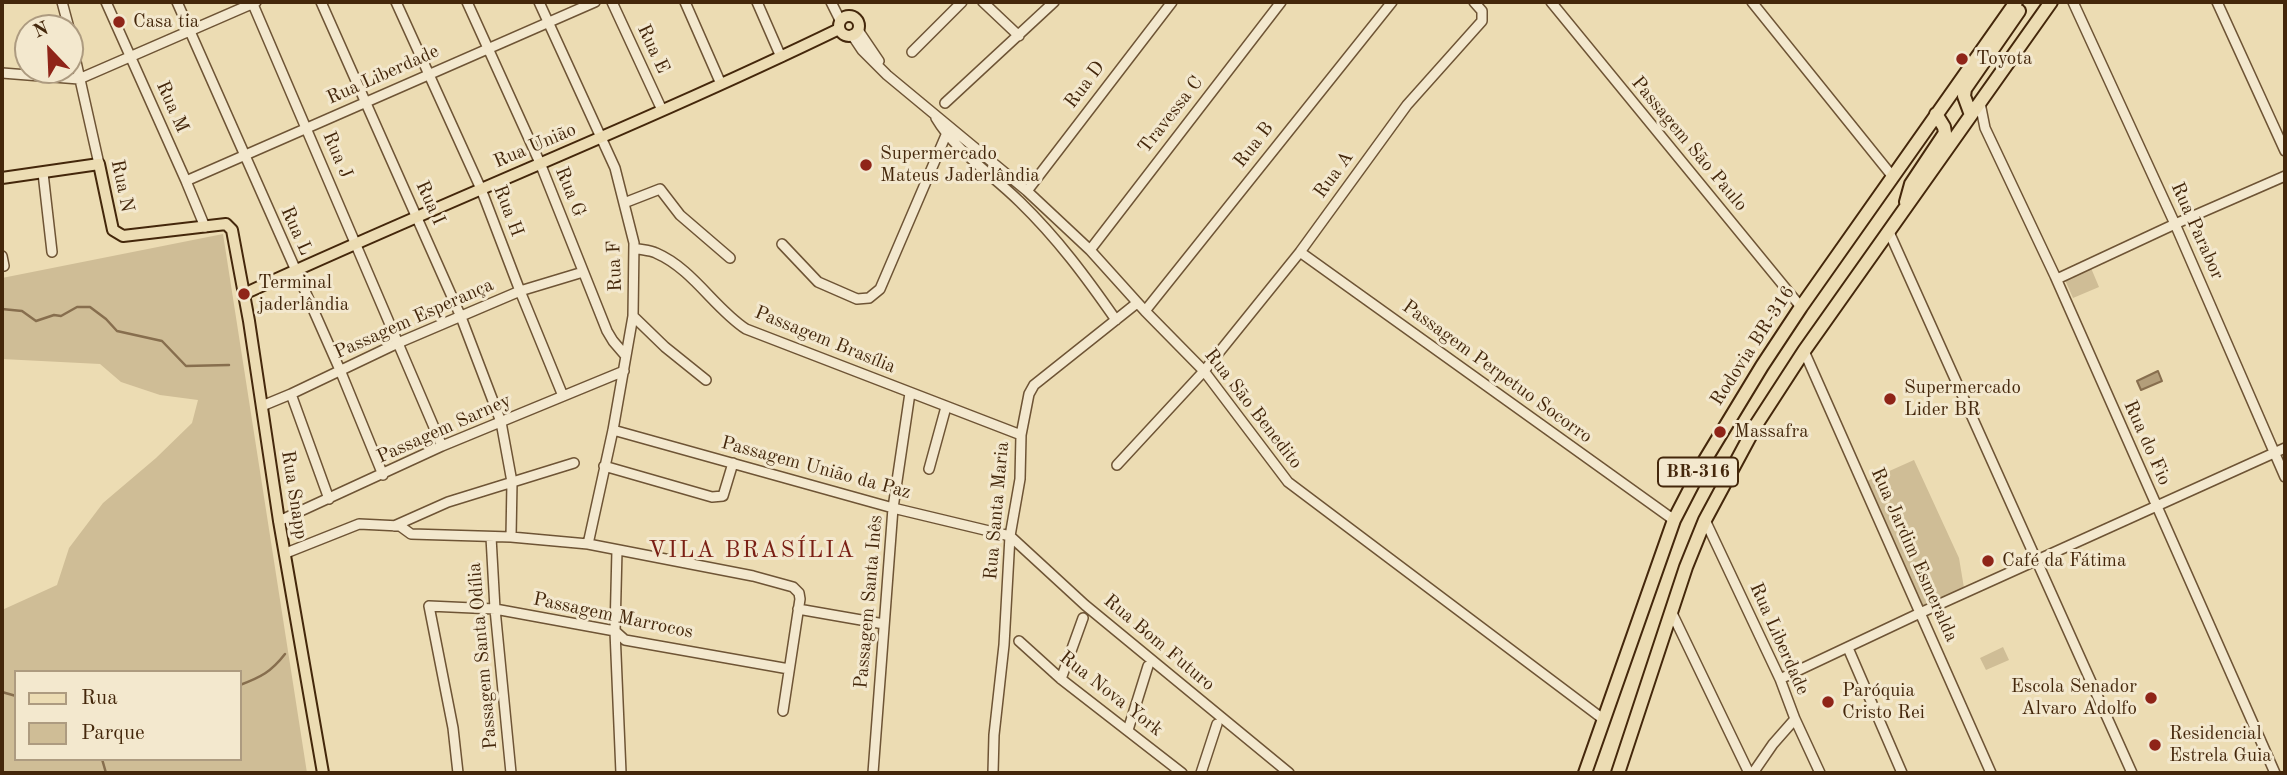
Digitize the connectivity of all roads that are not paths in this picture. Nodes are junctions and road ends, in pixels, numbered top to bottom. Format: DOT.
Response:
graph roads {
  1 [pos="106,2"];
  2 [pos="177,2"];
  3 [pos="254,2"];
  4 [pos="321,2"];
  5 [pos="396,2"];
  6 [pos="467,2"];
  7 [pos="539,2"];
  8 [pos="595,2"];
  9 [pos="612,2"];
  10 [pos="685,2"];
  11 [pos="757,2"];
  12 [pos="831,2"];
  13 [pos="962,2"];
  14 [pos="984,2"];
  15 [pos="1054,2"];
  16 [pos="1172,2"];
  17 [pos="1281,2"];
  18 [pos="1392,2"];
  19 [pos="1474,2"];
  20 [pos="1551,2"];
  21 [pos="1752,2"];
  22 [pos="2016,2"];
  23 [pos="2023,2"];
  24 [pos="2051,2"];
  25 [pos="2073,2"];
  26 [pos="2217,2"];
  27 [pos="548,22"];
  28 [pos="839,24"];
  29 [pos="189,30"];
  30 [pos="855,33"];
  31 [pos="1019,36"];
  32 [pos="488,48"];
  33 [pos="912,52"];
  34 [pos="130,56"];
  35 [pos="780,57"];
  36 [pos="428,74"];
  37 [pos="84,77"];
  38 [pos="721,83"];
  39 [pos="80,84"];
  40 [pos="366,102"];
  41 [pos="945,103"];
  42 [pos="1980,103"];
  43 [pos="662,110"];
  44 [pos="1936,114"];
  45 [pos="1971,115"];
  46 [pos="935,116"];
  47 [pos="1985,128"];
  48 [pos="307,130"];
  49 [pos="946,135"];
  50 [pos="602,137"];
  51 [pos="2285,151"];
  52 [pos="244,157"];
  53 [pos="540,163"];
  54 [pos="99,164"];
  55 [pos="43,173"];
  56 [pos="2285,176"];
  57 [pos="1893,177"];
  58 [pos="2,178"];
  59 [pos="186,181"];
  60 [pos="481,189"];
  61 [pos="1027,191"];
  62 [pos="624,203"];
  63 [pos="1903,212"];
  64 [pos="417,218"];
  65 [pos="2175,224"];
  66 [pos="227,225"];
  67 [pos="205,227"];
  68 [pos="1889,232"];
  69 [pos="782,244"];
  70 [pos="356,245"];
  71 [pos="634,248"];
  72 [pos="1090,250"];
  73 [pos="52,252"];
  74 [pos="1300,252"];
  75 [pos="730,258"];
  76 [pos="295,271"];
  77 [pos="583,272"];
  78 [pos="2057,279"];
  79 [pos="520,291"];
  80 [pos="244,294"];
  81 [pos="1137,303"];
  82 [pos="1801,307"];
  83 [pos="1145,312"];
  84 [pos="633,316"];
  85 [pos="461,317"];
  86 [pos="1116,320"];
  87 [pos="398,343"];
  88 [pos="1804,351"];
  89 [pos="625,355"];
  90 [pos="340,370"];
  91 [pos="624,371"];
  92 [pos="1205,371"];
  93 [pos="706,380"];
  94 [pos="910,393"];
  95 [pos="291,394"];
  96 [pos="563,396"];
  97 [pos="262,406"];
  98 [pos="946,407"];
  99 [pos="501,422"];
  100 [pos="613,430"];
  101 [pos="1021,435"];
  102 [pos="442,446"];
  103 [pos="2285,448"];
  104 [pos="2274,453"];
  105 [pos="574,463"];
  106 [pos="733,463"];
  107 [pos="1117,465"];
  108 [pos="604,466"];
  109 [pos="929,468"];
  110 [pos="383,475"];
  111 [pos="2285,477"];
  112 [pos="512,481"];
  113 [pos="329,499"];
  114 [pos="2155,507"];
  115 [pos="893,508"];
  116 [pos="1674,520"];
  117 [pos="1705,520"];
  118 [pos="279,521"];
  119 [pos="393,527"];
  120 [pos="1010,536"];
  121 [pos="491,537"];
  122 [pos="511,537"];
  123 [pos="589,544"];
  124 [pos="617,550"];
  125 [pos="286,553"];
  126 [pos="2037,561"];
  127 [pos="799,604"];
  128 [pos="495,609"];
  129 [pos="1671,611"];
  130 [pos="1920,613"];
  131 [pos="1083,618"];
  132 [pos="884,624"];
  133 [pos="615,631"];
  134 [pos="1019,641"];
  135 [pos="1848,649"];
  136 [pos="1148,666"];
  137 [pos="789,669"];
  138 [pos="1061,679"];
  139 [pos="1780,679"];
  140 [pos="783,711"];
  141 [pos="1603,719"];
  142 [pos="1795,719"];
  143 [pos="1217,724"];
  144 [pos="1128,730"];
  145 [pos="323,773"];
  146 [pos="458,773"];
  147 [pos="511,773"];
  148 [pos="621,773"];
  149 [pos="873,773"];
  150 [pos="993,773"];
  151 [pos="1182,773"];
  152 [pos="1201,773"];
  153 [pos="1289,773"];
  154 [pos="1585,773"];
  155 [pos="1618,773"];
  156 [pos="1751,773"];
  157 [pos="1820,773"];
  158 [pos="1902,773"];
  159 [pos="1991,773"];
  160 [pos="2132,773"];
  161 [pos="2275,773"];
  1 -- 34 [label="street, Rua M"];
  2 -- 29 [label="street, Rua L"];
  3 -- 29 [label="street"];
  3 -- 48 [label="street, Rua J"];
  4 -- 40 [label="street, Rua I"];
  5 -- 36 [label="street, Rua H"];
  6 -- 32 [label="street, Rua G"];
  7 -- 27 [label="street, Rua F"];
  8 -- 27 [label="street, Rua Liberdade"];
  9 -- 43 [label="street, Rua E"];
  10 -- 38 [label="street"];
  11 -- 35 [label="street"];
  12 -- 28 [label="street"];
  13 -- 33 [label="street"];
  14 -- 31 [label="street"];
  15 -- 31 [label="street"];
  16 -- 61 [label="street, Rua D"];
  17 -- 72 [label="street, Travessa C"];
  18 -- 83 [label="street, Rua B"];
  19 -- 74 [label="street, Rua A"];
  20 -- 82 [label="street, Passagem São Paulo"];
  21 -- 57 [label="street"];
  22 -- 44 [label="highway, Rodovia BR-316 / BR-316"];
  23 -- 45 [label="highway"];
  24 -- 42 [label="highway, BR-316"];
  25 -- 65 [label="street, Rua Parabor"];
  26 -- 51 [label="street"];
  27 -- 32 [label="street, Rua Liberdade"];
  27 -- 50 [label="street, Rua F"];
  28 -- 30 [label="main road"];
  28 -- 30 [label="main road, Rua União"];
  28 -- 35 [label="main road, Rua União"];
  29 -- 34 [label="street"];
  29 -- 52 [label="street, Rua L"];
  30 -- 46 [label="street, Rua São Benedito"];
  31 -- 41 [label="street"];
  32 -- 36 [label="street, Rua Liberdade"];
  32 -- 53 [label="street, Rua G"];
  34 -- 37 [label="street"];
  34 -- 59 [label="street, Rua M"];
  35 -- 38 [label="main road, Rua União"];
  36 -- 40 [label="street, Rua Liberdade"];
  36 -- 60 [label="street, Rua H"];
  38 -- 43 [label="main road, Rua União"];
  39 -- 54 [label="street, Rua N"];
  40 -- 48 [label="street, Rua Liberdade"];
  40 -- 64 [label="street, Rua I"];
  42 -- 45 [label="highway, BR-316"];
  42 -- 47 [label="street, Rua do Fio"];
  43 -- 50 [label="main road, Rua União"];
  44 -- 57 [label="highway, Rodovia BR-316 / BR-316"];
  44 -- 63 [label="highway"];
  45 -- 47 [label="street, Rua do Fio"];
  45 -- 63 [label="highway, BR-316"];
  46 -- 49 [label="street, Rua São Benedito"];
  46 -- 61 [label="street, Rua São Benedito"];
  47 -- 78 [label="street, Rua do Fio"];
  48 -- 52 [label="street, Rua Liberdade"];
  48 -- 70 [label="street, Rua J"];
  49 -- 69 [label="street"];
  49 -- 86 [label="street, Rua São Benedito"];
  50 -- 53 [label="main road, Rua União"];
  50 -- 62 [label="street, Rua F"];
  52 -- 59 [label="street, Rua Liberdade"];
  52 -- 76 [label="street, Rua L"];
  53 -- 60 [label="main road, Rua União"];
  53 -- 77 [label="street, Rua G"];
  54 -- 55 [label="main road"];
  54 -- 67 [label="main road, Rua N"];
  55 -- 58 [label="main road"];
  55 -- 73 [label="street"];
  56 -- 65 [label="street"];
  57 -- 82 [label="highway, Rodovia BR-316 / BR-316"];
  59 -- 67 [label="street, Rua M"];
  60 -- 64 [label="main road, Rua União"];
  60 -- 79 [label="street, Rua H"];
  61 -- 72 [label="street, Rua São Benedito"];
  62 -- 71 [label="street, Rua F"];
  62 -- 75 [label="street"];
  63 -- 68 [label="highway, BR-316"];
  64 -- 70 [label="main road, Rua União"];
  64 -- 85 [label="street, Rua I"];
  65 -- 78 [label="street"];
  65 -- 104 [label="street, Rua Parabor"];
  66 -- 67 [label="main road, Rua N"];
  66 -- 80 [label="main road, Rua Snapp"];
  68 -- 88 [label="highway, BR-316"];
  68 -- 126 [label="street"];
  70 -- 76 [label="main road, Rua União"];
  70 -- 87 [label="street"];
  71 -- 84 [label="street, Rua F"];
  71 -- 94 [label="street, Passagem Brasília"];
  72 -- 81 [label="street, Rua São Benedito"];
  74 -- 92 [label="street, Rua A"];
  74 -- 116 [label="street, Passagem Perpetuo Socorro"];
  76 -- 80 [label="main road, Rua União"];
  76 -- 90 [label="street, Rua L"];
  77 -- 79 [label="street, Passagem Esperança"];
  77 -- 89 [label="street, Rua G"];
  78 -- 114 [label="street, Rua do Fio"];
  79 -- 85 [label="street, Passagem Esperança"];
  79 -- 96 [label="street, Rua H"];
  80 -- 97 [label="main road, Rua Snapp"];
  81 -- 83 [label="street, Rua São Benedito"];
  81 -- 86 [label="street, Rua Santa Maria"];
  82 -- 116 [label="highway, Rodovia BR-316 / BR-316"];
  83 -- 92 [label="street, Rua São Benedito"];
  84 -- 89 [label="street, Rua F"];
  84 -- 93 [label="street"];
  85 -- 87 [label="street, Passagem Esperança"];
  85 -- 99 [label="street, Rua I"];
  86 -- 101 [label="street, Rua Santa Maria"];
  87 -- 90 [label="street, Passagem Esperança"];
  87 -- 102 [label="street"];
  88 -- 117 [label="highway, BR-316"];
  88 -- 130 [label="street, Rua Jardim Esmeralda"];
  89 -- 91 [label="street, Rua F"];
  90 -- 95 [label="street, Passagem Esperança"];
  90 -- 110 [label="street, Rua L"];
  91 -- 96 [label="street, Passagem Sarney"];
  91 -- 100 [label="street, Rua F"];
  92 -- 107 [label="street, Rua A"];
  92 -- 141 [label="street, Rua São Benedito"];
  94 -- 98 [label="street, Passagem Brasília"];
  94 -- 115 [label="street, Passagem Santa Inês"];
  95 -- 97 [label="street, Passagem Esperança"];
  95 -- 113 [label="street"];
  96 -- 99 [label="street, Passagem Sarney"];
  97 -- 118 [label="main road, Rua Snapp"];
  98 -- 101 [label="street, Passagem Brasília"];
  98 -- 109 [label="street"];
  99 -- 102 [label="street, Passagem Sarney"];
  99 -- 112 [label="street, Rua I"];
  100 -- 106 [label="street, Passagem União da Paz"];
  100 -- 108 [label="street, Rua F"];
  101 -- 120 [label="street, Rua Santa Maria"];
  102 -- 110 [label="street, Passagem Sarney"];
  103 -- 104 [label="street"];
  104 -- 111 [label="street, Rua Parabor"];
  104 -- 114 [label="street"];
  105 -- 112 [label="street"];
  106 -- 108 [label="street"];
  106 -- 115 [label="street, Passagem União da Paz"];
  108 -- 123 [label="street, Rua F"];
  110 -- 113 [label="street, Passagem Sarney"];
  112 -- 119 [label="street"];
  112 -- 122 [label="street, Rua I"];
  113 -- 118 [label="street, Passagem Sarney"];
  114 -- 126 [label="street"];
  114 -- 161 [label="street, Rua do Fio"];
  115 -- 120 [label="street, Passagem União da Paz"];
  115 -- 132 [label="street, Passagem Santa Inês"];
  116 -- 141 [label="highway, Rodovia BR-316 / BR-316"];
  117 -- 129 [label="highway, BR-316"];
  117 -- 139 [label="street, Rua Liberdade"];
  118 -- 125 [label="main road, Rua Snapp"];
  119 -- 121 [label="street"];
  119 -- 125 [label="street"];
  120 -- 150 [label="street, Rua Santa Maria"];
  120 -- 153 [label="street, Rua Bom Futuro"];
  121 -- 122 [label="street"];
  121 -- 128 [label="street, Passagem Santa Odília"];
  122 -- 123 [label="street"];
  123 -- 124 [label="street"];
  124 -- 127 [label="street"];
  124 -- 133 [label="street"];
  125 -- 145 [label="main road, Rua Snapp"];
  126 -- 130 [label="street"];
  126 -- 160 [label="street"];
  127 -- 132 [label="street"];
  127 -- 137 [label="street"];
  128 -- 133 [label="street, Passagem Marrocos"];
  128 -- 146 [label="street, Passagem Marrocos"];
  128 -- 147 [label="street, Passagem Santa Odília"];
  129 -- 155 [label="highway, BR-316"];
  129 -- 156 [label="street"];
  130 -- 135 [label="street"];
  130 -- 159 [label="street, Rua Jardim Esmeralda"];
  131 -- 138 [label="street"];
  132 -- 149 [label="street, Passagem Santa Inês"];
  133 -- 137 [label="street, Passagem Marrocos"];
  133 -- 148 [label="street"];
  134 -- 138 [label="street, Rua Nova York"];
  135 -- 139 [label="street"];
  135 -- 158 [label="street"];
  136 -- 144 [label="street"];
  137 -- 140 [label="street"];
  138 -- 144 [label="street, Rua Nova York"];
  139 -- 142 [label="street, Rua Liberdade"];
  141 -- 154 [label="highway, Rodovia BR-316 / BR-316"];
  142 -- 156 [label="street"];
  142 -- 157 [label="street, Rua Liberdade"];
  143 -- 152 [label="street"];
  144 -- 151 [label="street, Rua Nova York"];
}
